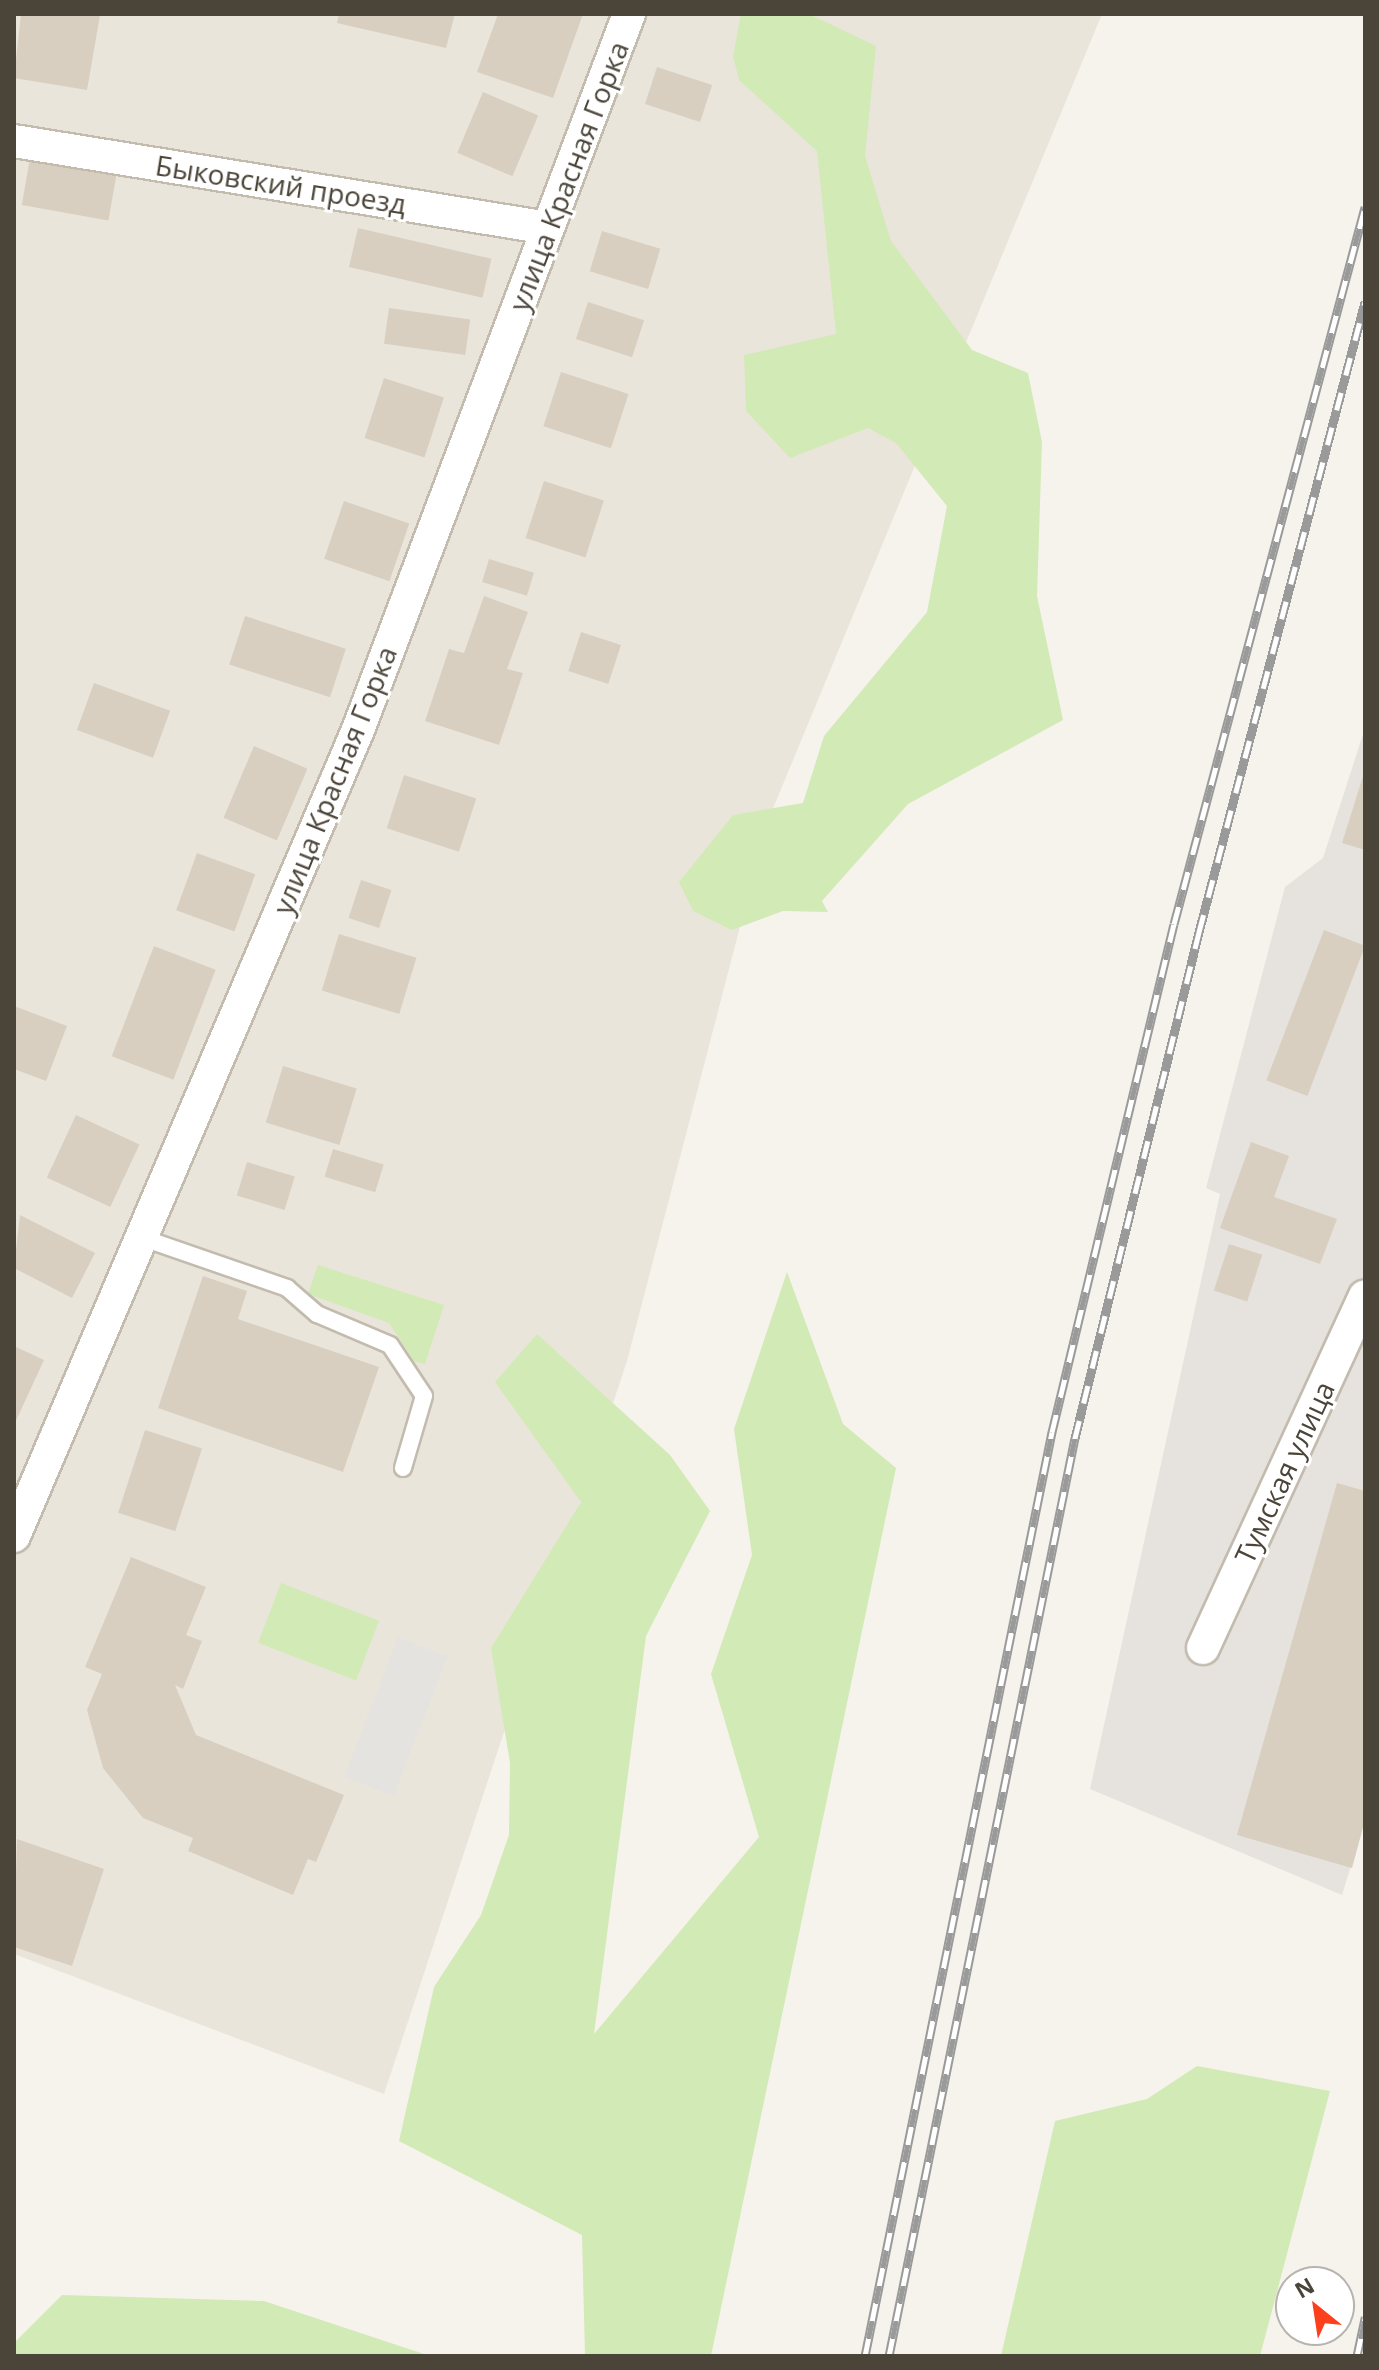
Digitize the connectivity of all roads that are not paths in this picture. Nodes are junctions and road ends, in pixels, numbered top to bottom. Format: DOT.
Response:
graph roads {
  1 [pos="629,14"];
  2 [pos="14,141"];
  3 [pos="548,228"];
  4 [pos="140,1237"];
  5 [pos="1365,1296"];
  6 [pos="403,1468"];
  7 [pos="14,1536"];
  8 [pos="1203,1648"];
  1 -- 3 [label="street, улица Красная Горка"];
  2 -- 3 [label="street, Быковский проезд"];
  3 -- 4 [label="street, улица Красная Горка"];
  4 -- 6 [label="lane"];
  4 -- 7 [label="street, улица Красная Горка"];
  5 -- 8 [label="street, Тумская улица"];
}
